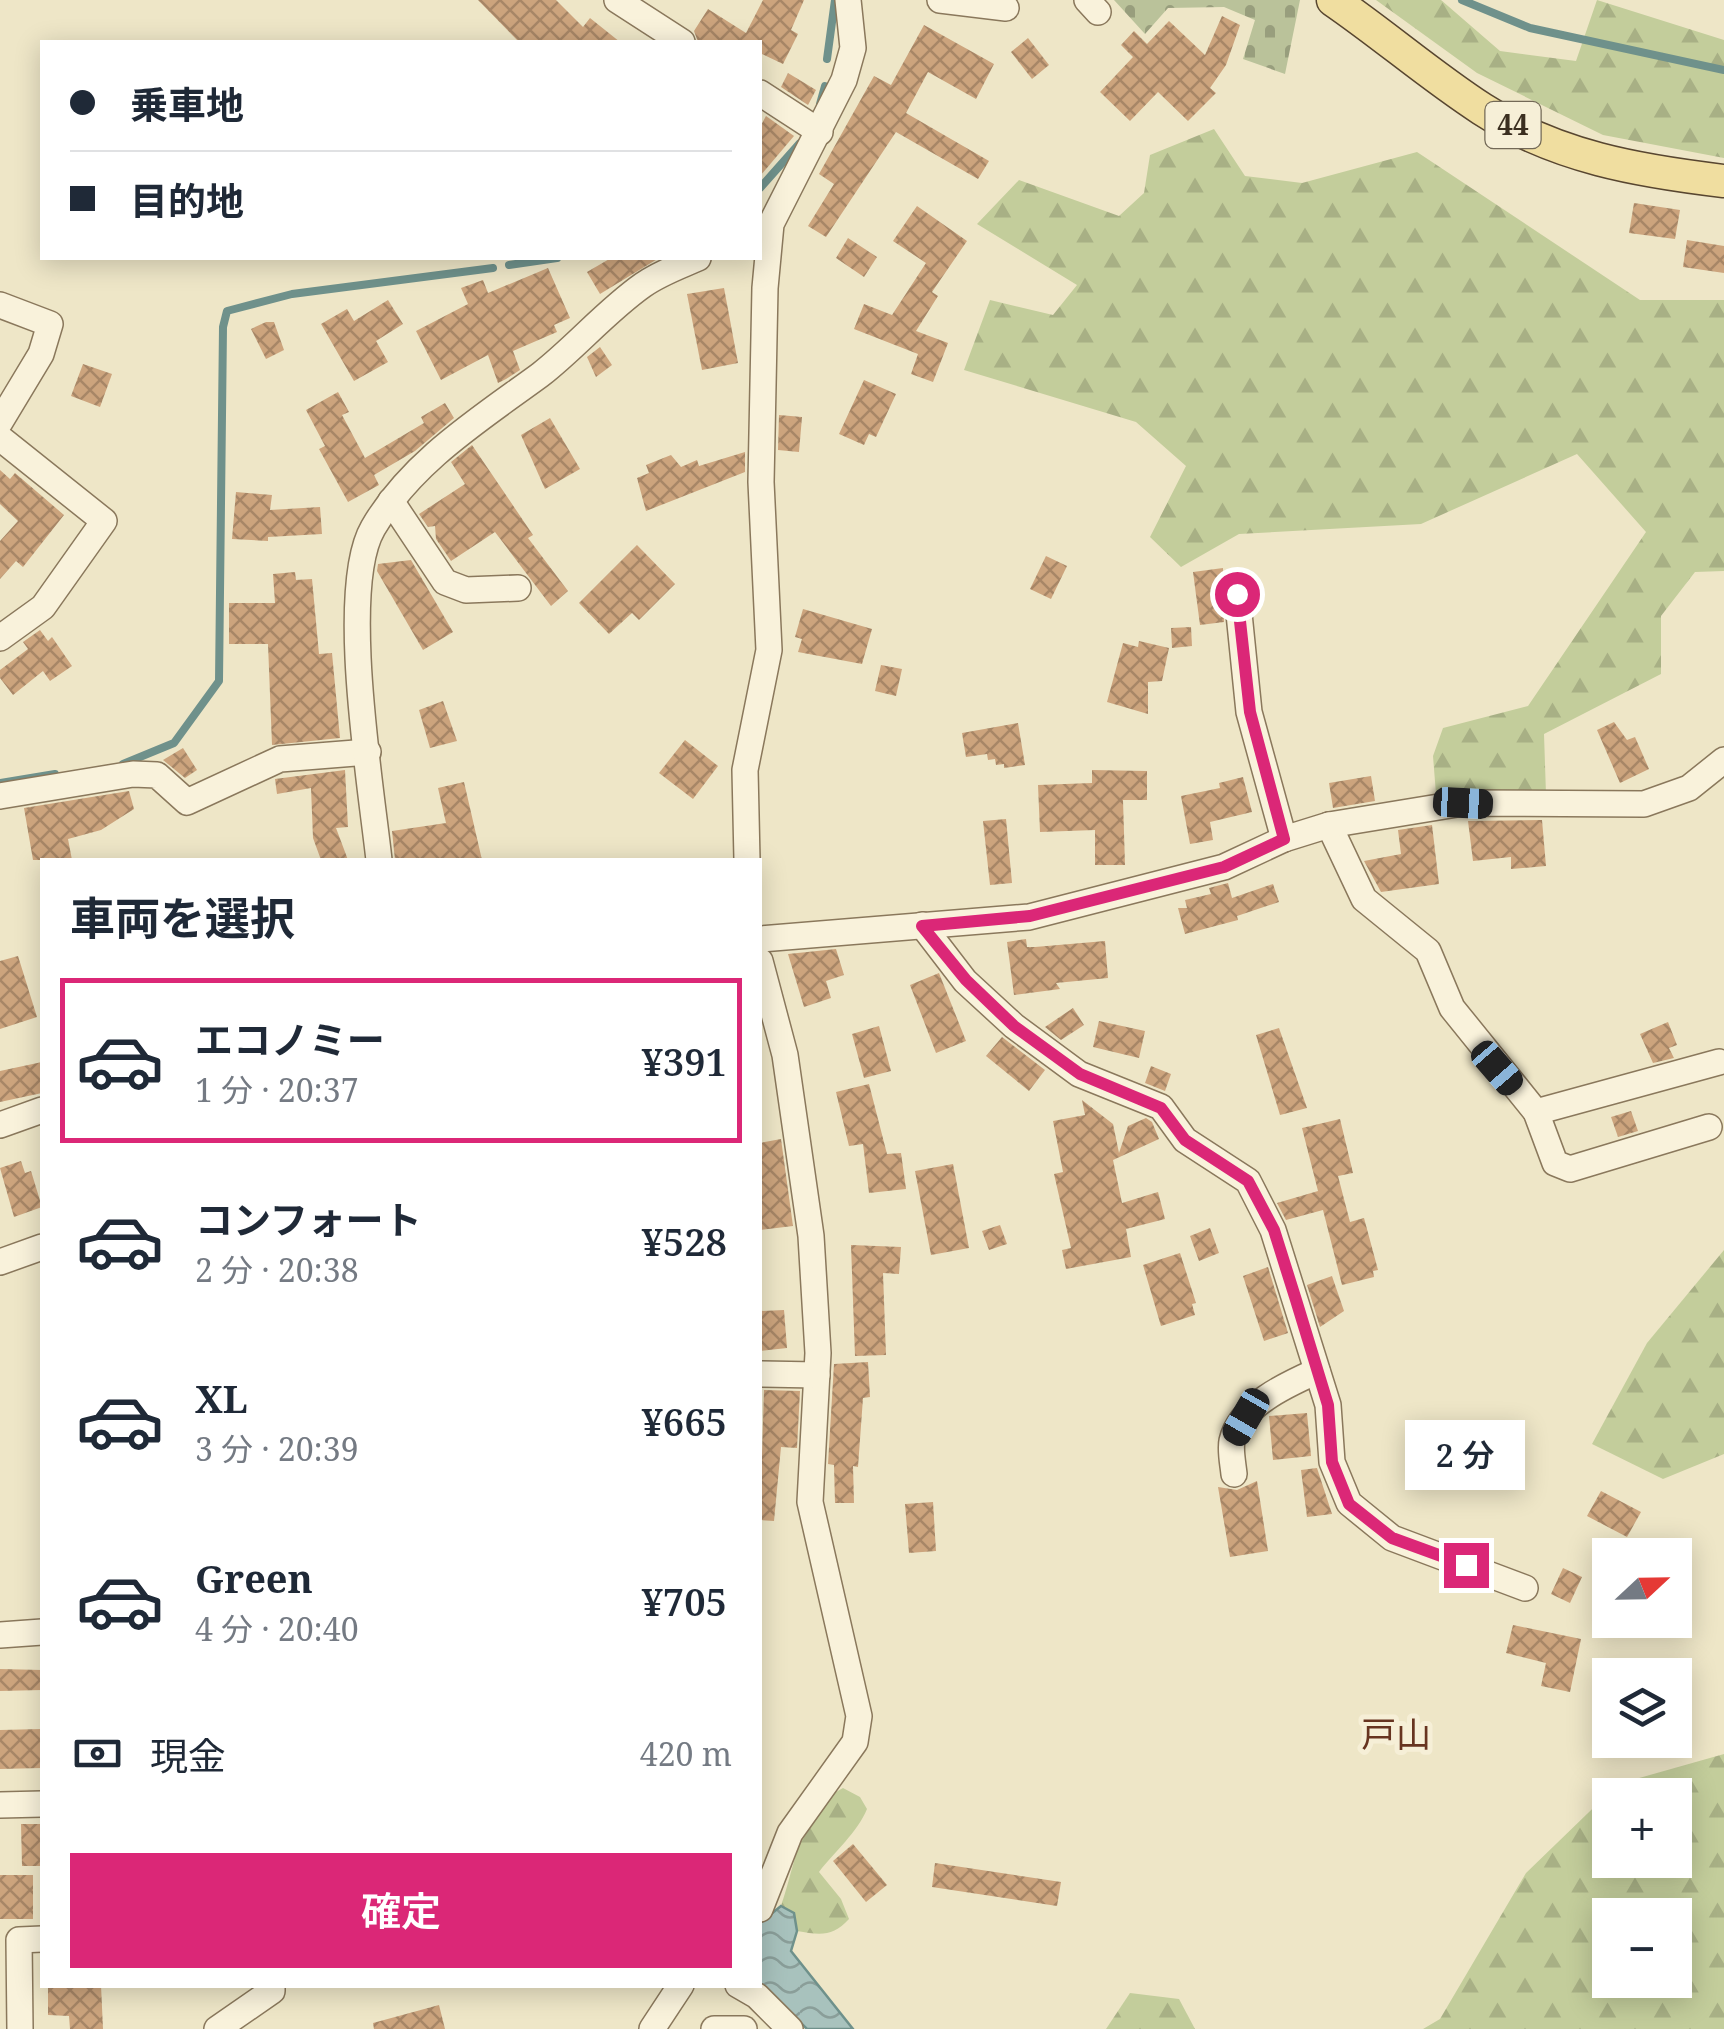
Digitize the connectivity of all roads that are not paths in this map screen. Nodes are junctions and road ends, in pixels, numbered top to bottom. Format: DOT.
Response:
graph roads {
  1 [pos="617,0"];
  2 [pos="848,0"];
  3 [pos="940,0"];
  4 [pos="1333,0"];
  5 [pos="1006,8"];
  6 [pos="679,40"];
  7 [pos="762,94"];
  8 [pos="820,132"];
  9 [pos="1724,181"];
  10 [pos="766,226"];
  11 [pos="694,260"];
  12 [pos="0,305"];
  13 [pos="0,422"];
  14 [pos="0,438"];
  15 [pos="391,501"];
  16 [pos="518,588"];
  17 [pos="1237,594"];
  18 [pos="0,638"];
  19 [pos="368,752"];
  20 [pos="1724,760"];
  21 [pos="0,796"];
  22 [pos="1329,825"];
  23 [pos="1284,839"];
  24 [pos="379,858"];
  25 [pos="748,858"];
  26 [pos="922,926"];
  27 [pos="762,939"];
  28 [pos="762,968"];
  29 [pos="1718,1062"];
  30 [pos="40,1111"];
  31 [pos="1536,1112"];
  32 [pos="0,1125"];
  33 [pos="1709,1127"];
  34 [pos="40,1249"];
  35 [pos="0,1262"];
  36 [pos="1317,1370"];
  37 [pos="762,1374"];
  38 [pos="816,1375"];
  39 [pos="1234,1474"];
  40 [pos="1525,1588"];
  41 [pos="40,1632"];
  42 [pos="0,1635"];
  43 [pos="0,1804"];
  44 [pos="40,1804"];
  45 [pos="762,1903"];
  46 [pos="40,1939"];
  47 [pos="272,1988"];
  48 [pos="679,1988"];
  49 [pos="743,1988"];
  50 [pos="20,2029"];
  51 [pos="216,2029"];
  52 [pos="652,2029"];
  53 [pos="714,2029"];
  54 [pos="744,2029"];
  55 [pos="790,2029"];
  1 -- 6 [label="street"];
  2 -- 8 [label="street"];
  3 -- 5 [label="street"];
  4 -- 9 [label="main road, 44"];
  7 -- 8 [label="street"];
  8 -- 10 [label="street"];
  10 -- 25 [label="street"];
  11 -- 15 [label="street"];
  12 -- 13 [label="street"];
  14 -- 18 [label="street"];
  15 -- 16 [label="street"];
  15 -- 19 [label="street"];
  17 -- 23 [label="street"];
  19 -- 21 [label="street"];
  19 -- 24 [label="street"];
  20 -- 22 [label="street"];
  22 -- 23 [label="street"];
  22 -- 31 [label="street"];
  23 -- 26 [label="street"];
  26 -- 27 [label="street"];
  26 -- 36 [label="street"];
  28 -- 38 [label="street"];
  29 -- 31 [label="street"];
  30 -- 32 [label="street"];
  31 -- 33 [label="street"];
  34 -- 35 [label="street"];
  36 -- 39 [label="street"];
  36 -- 40 [label="street"];
  37 -- 38 [label="street"];
  38 -- 45 [label="street"];
  41 -- 42 [label="street"];
  43 -- 44 [label="street"];
  46 -- 50 [label="street"];
  47 -- 51 [label="street"];
  48 -- 52 [label="street"];
  49 -- 55 [label="street"];
  53 -- 54 [label="street"];
}
